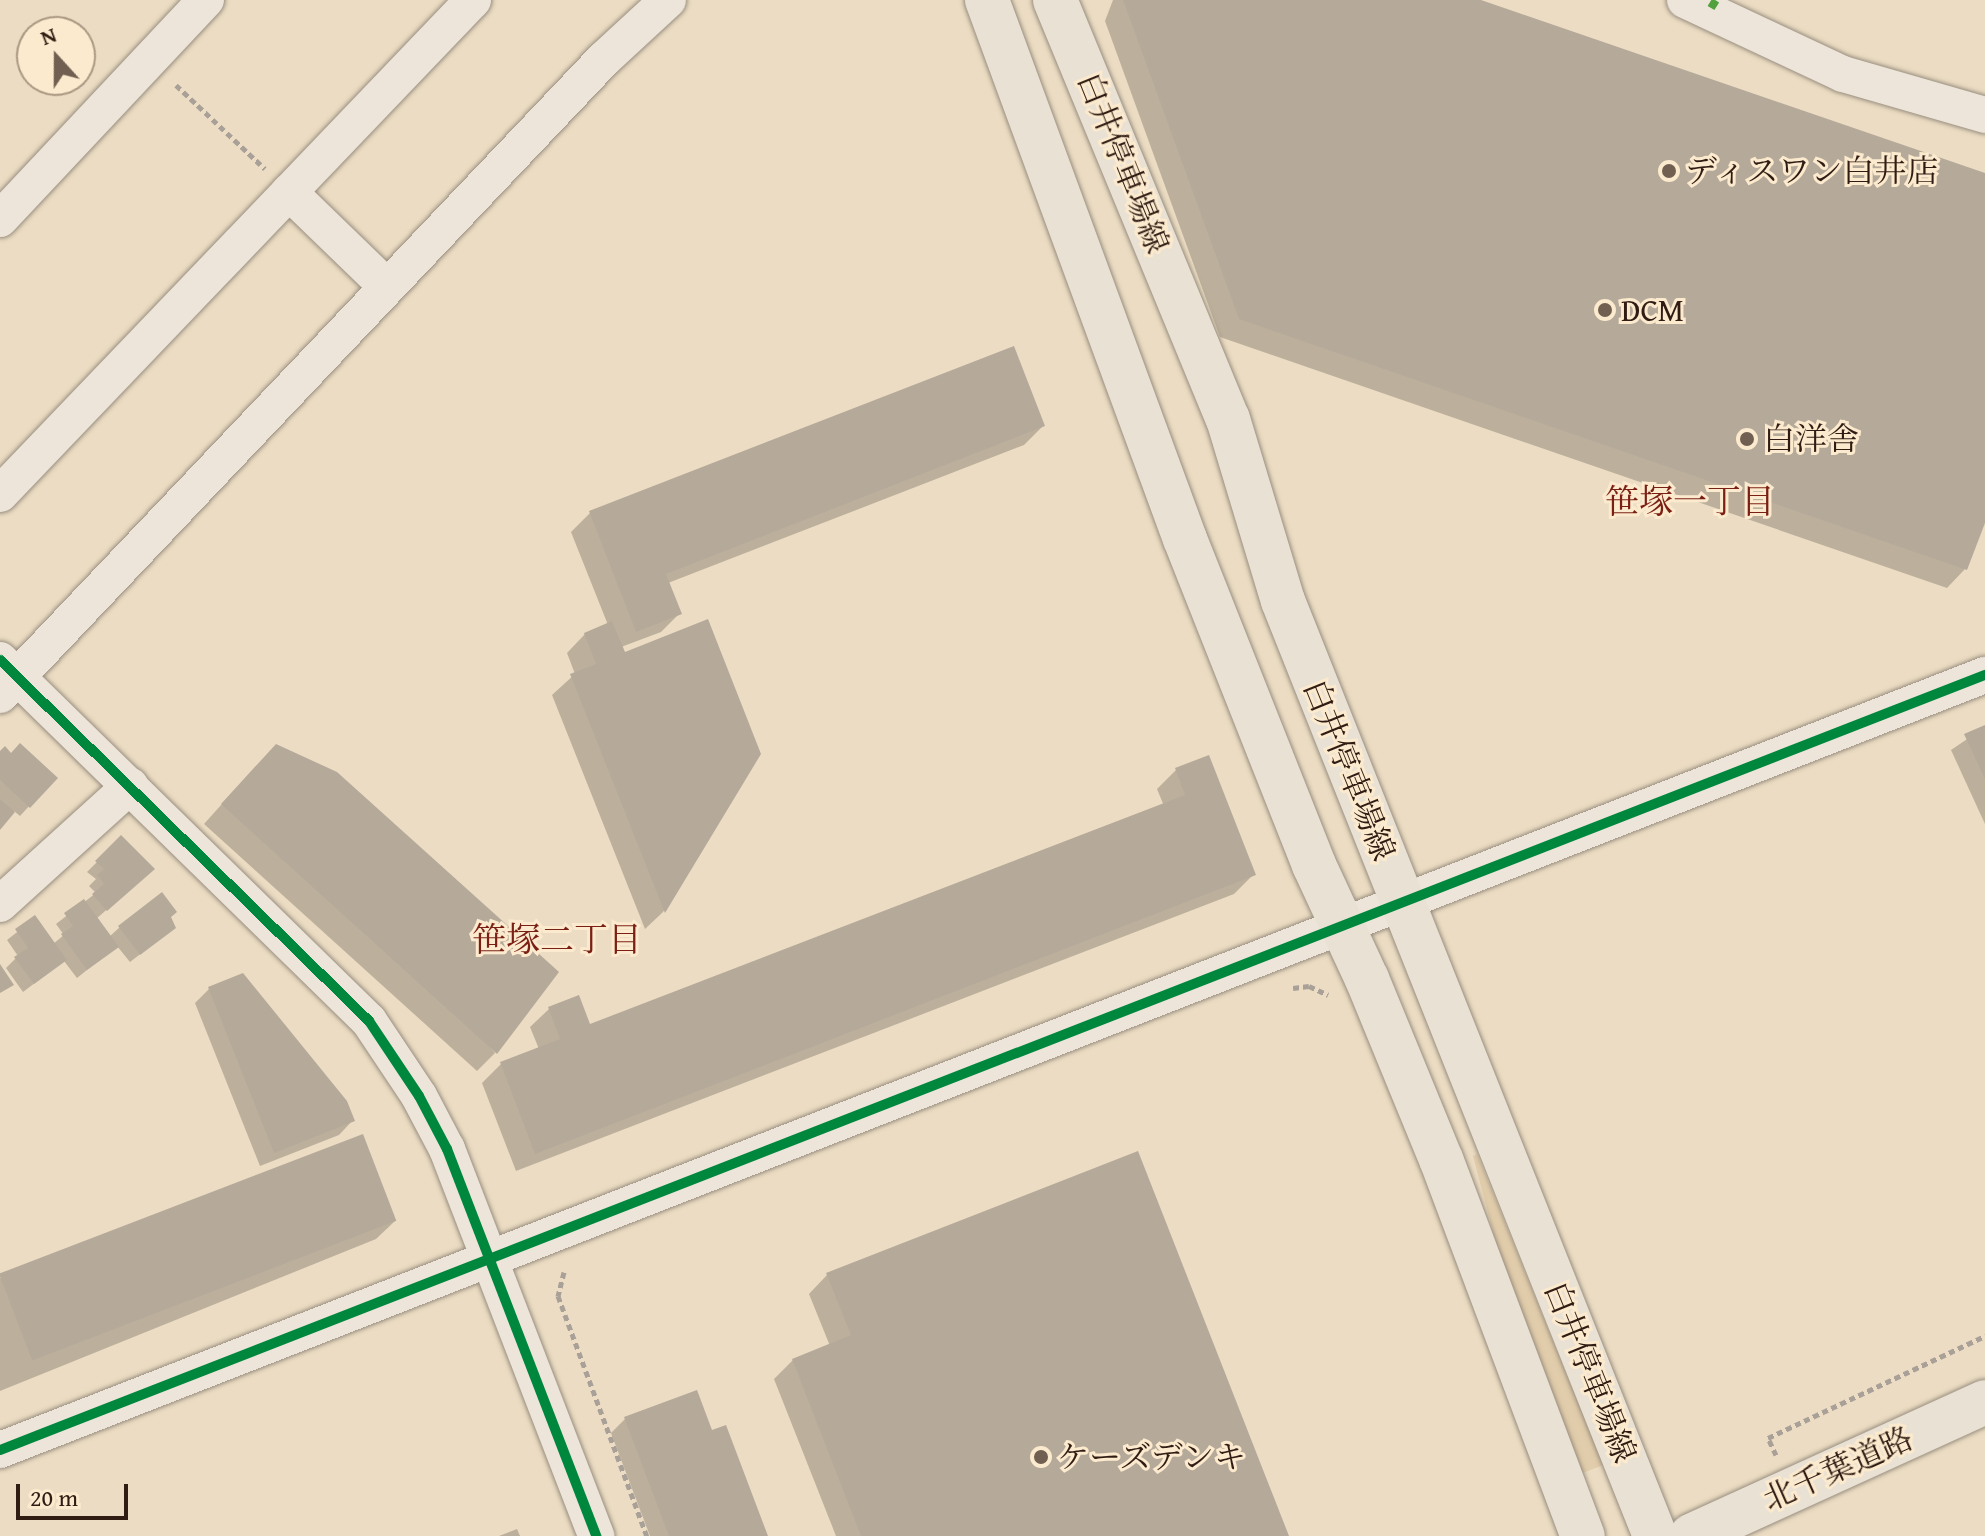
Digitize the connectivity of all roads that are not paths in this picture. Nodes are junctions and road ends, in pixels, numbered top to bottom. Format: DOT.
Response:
graph roads {
  1 [pos="206,0"];
  2 [pos="473,0"];
  3 [pos="668,0"];
  4 [pos="987,0"];
  5 [pos="1055,0"];
  6 [pos="1685,0"];
  7 [pos="1985,115"];
  8 [pos="289,192"];
  9 [pos="1,214"];
  10 [pos="387,287"];
  11 [pos="0,494"];
  12 [pos="1985,675"];
  13 [pos="7,677"];
  14 [pos="130,786"];
  15 [pos="1403,903"];
  16 [pos="0,904"];
  17 [pos="1342,926"];
  18 [pos="488,1257"];
  19 [pos="1985,1402"];
  20 [pos="0,1450"];
  21 [pos="596,1536"];
  22 [pos="1583,1536"];
  23 [pos="1655,1536"];
  24 [pos="1691,1536"];
  1 -- 9 [label="street"];
  2 -- 8 [label="street"];
  3 -- 10 [label="street"];
  4 -- 17 [label="main road, 白井停車場線"];
  5 -- 15 [label="main road, 白井停車場線"];
  6 -- 7 [label="street"];
  8 -- 10 [label="street"];
  8 -- 11 [label="street"];
  10 -- 13 [label="street"];
  12 -- 15 [label="street"];
  13 -- 14 [label="street"];
  14 -- 16 [label="street"];
  14 -- 18 [label="street"];
  15 -- 17 [label="street"];
  15 -- 23 [label="main road, 白井停車場線"];
  17 -- 18 [label="street"];
  17 -- 22 [label="main road, 白井停車場線"];
  18 -- 20 [label="street"];
  18 -- 21 [label="street"];
  19 -- 24 [label="main road, 北千葉道路"];
}
